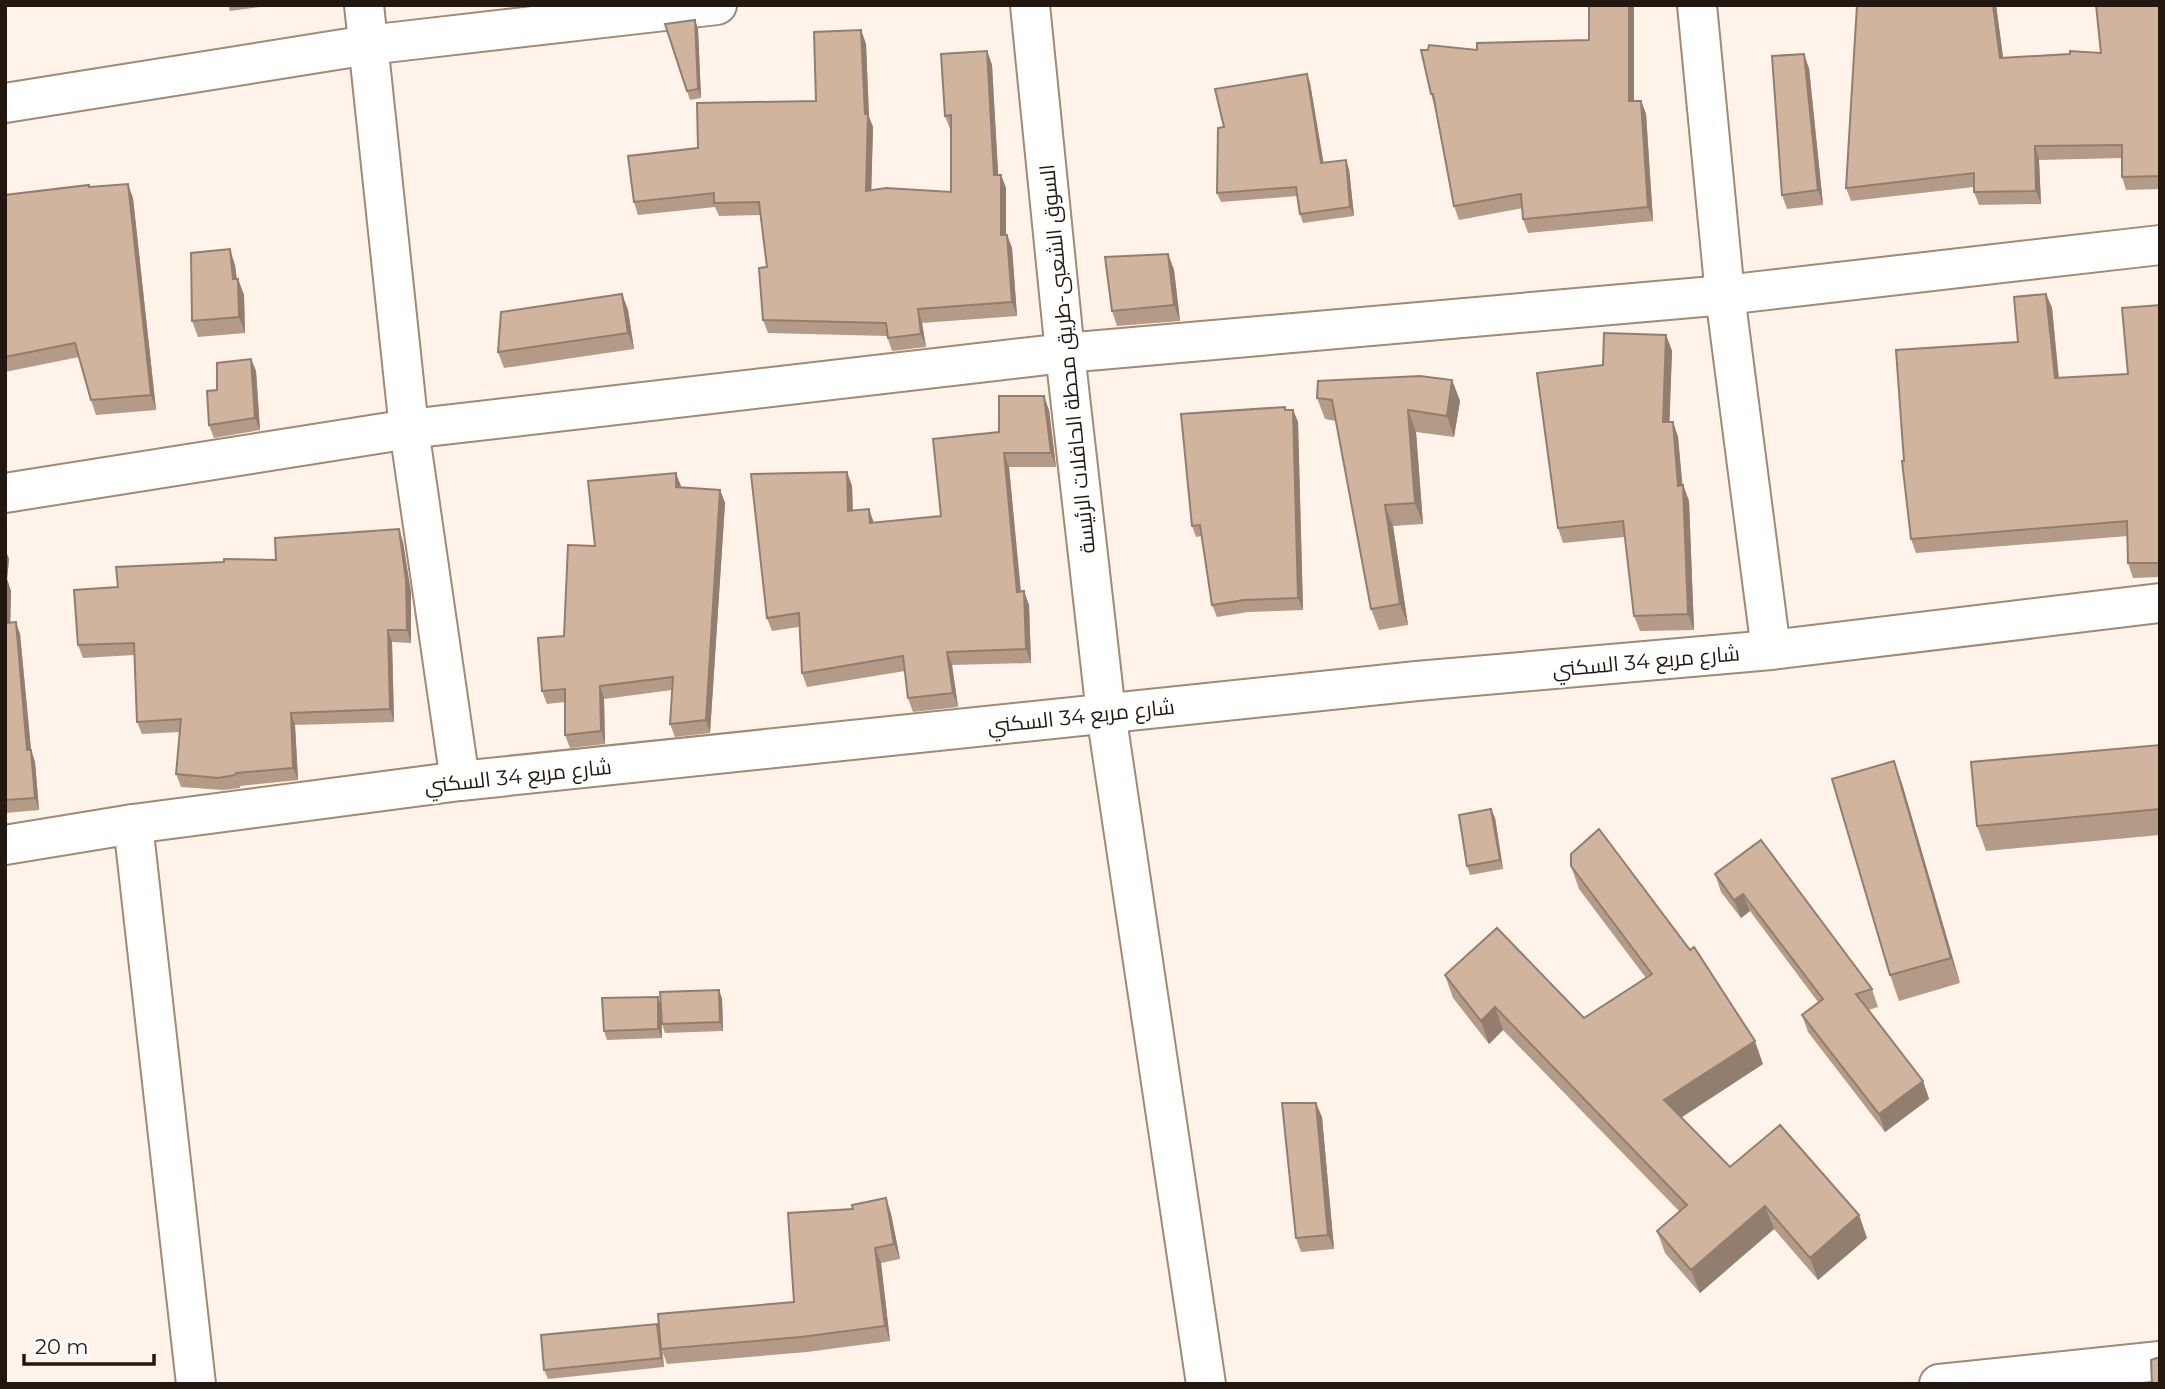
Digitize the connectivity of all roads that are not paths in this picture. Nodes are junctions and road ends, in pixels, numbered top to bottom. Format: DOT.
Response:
graph roads {
  1 [pos="364,5"];
  2 [pos="717,5"];
  3 [pos="1030,5"];
  4 [pos="1697,5"];
  5 [pos="368,45"];
  6 [pos="5,103"];
  7 [pos="2160,246"];
  8 [pos="1725,295"];
  9 [pos="1065,353"];
  10 [pos="409,429"];
  11 [pos="5,493"];
  12 [pos="2160,603"];
  13 [pos="1771,650"];
  14 [pos="1106,713"];
  15 [pos="460,781"];
  16 [pos="133,824"];
  17 [pos="5,845"];
  18 [pos="2147,1369"];
  19 [pos="196,1384"];
  20 [pos="1206,1384"];
  21 [pos="1940,1384"];
  1 -- 5 [label="street"];
  2 -- 5 [label="street"];
  3 -- 9 [label="street, السوق الشعبى-طريق محطة الحافلات الرئيسة"];
  4 -- 8 [label="street"];
  5 -- 6 [label="street"];
  5 -- 10 [label="street"];
  7 -- 8 [label="street"];
  8 -- 9 [label="street"];
  8 -- 13 [label="street"];
  9 -- 10 [label="street"];
  9 -- 14 [label="street, السوق الشعبى-طريق محطة الحافلات الرئيسة"];
  10 -- 11 [label="street"];
  10 -- 15 [label="street"];
  12 -- 13 [label="street, شارع مربع 34 السكني"];
  13 -- 14 [label="street, شارع مربع 34 السكني"];
  14 -- 15 [label="street, شارع مربع 34 السكني"];
  14 -- 20 [label="street, السوق الشعبى-طريق محطة الحافلات الرئيسة"];
  15 -- 16 [label="street, شارع مربع 34 السكني"];
  16 -- 17 [label="street, شارع مربع 34 السكني"];
  16 -- 19 [label="street"];
  18 -- 21 [label="street"];
}
